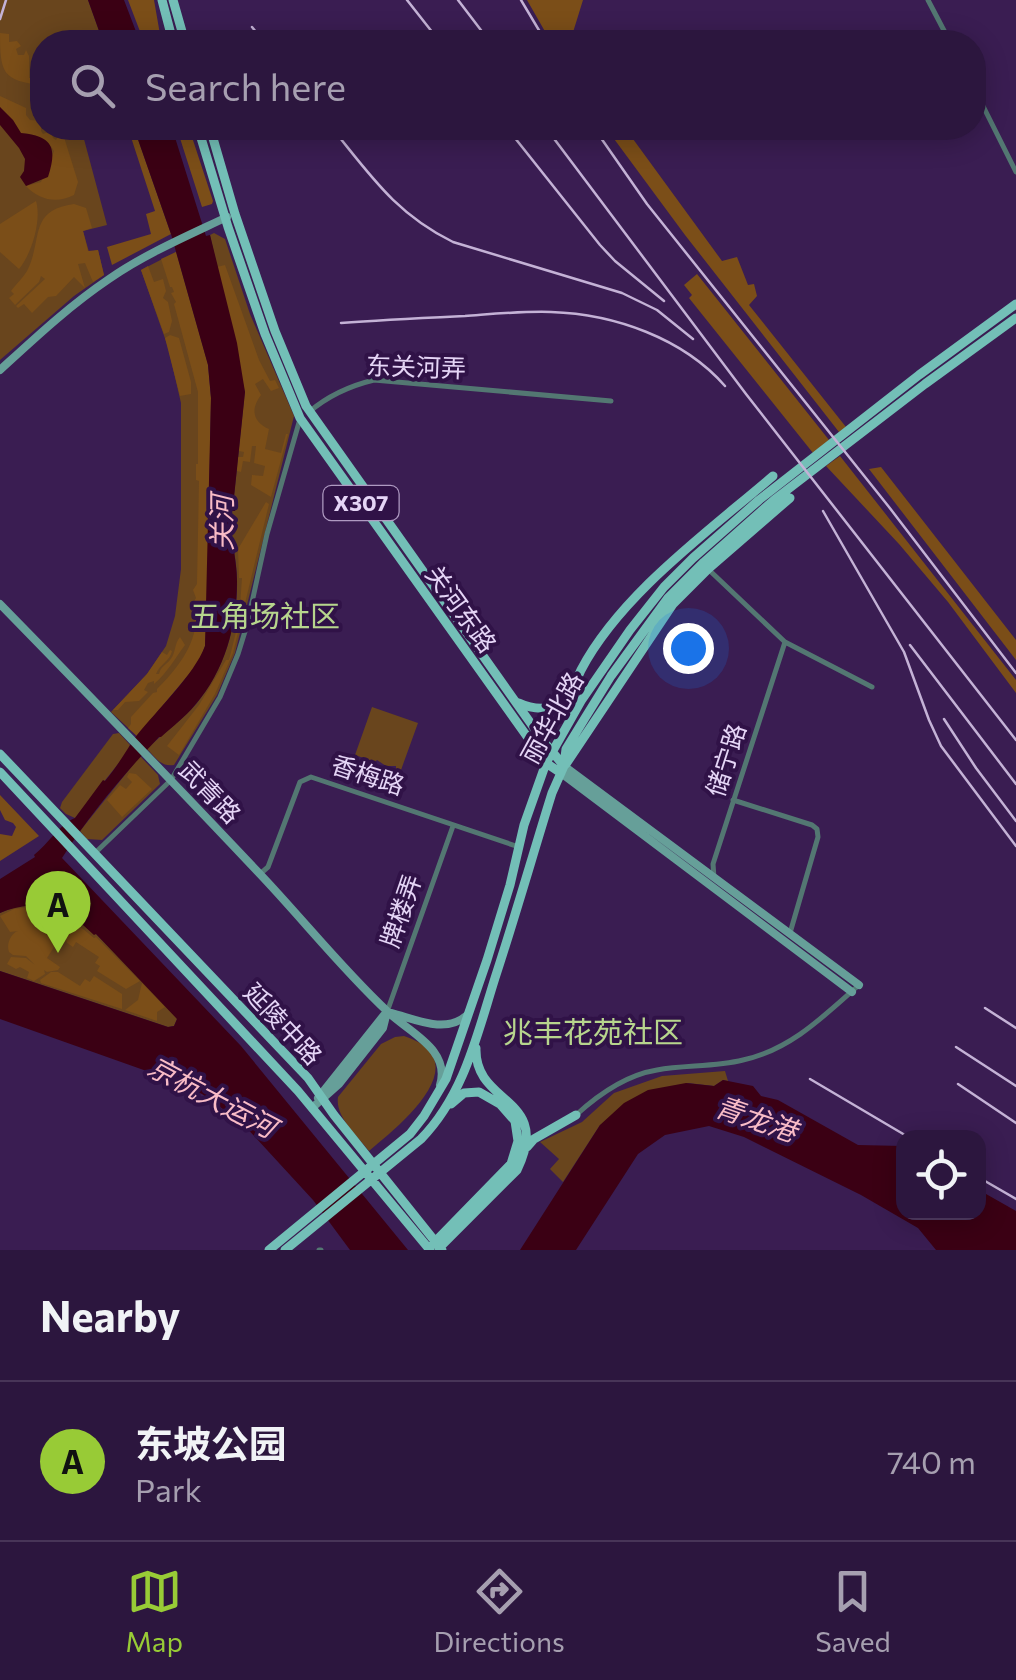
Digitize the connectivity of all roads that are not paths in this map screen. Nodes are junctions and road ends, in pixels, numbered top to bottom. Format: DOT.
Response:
graph roads {
  1 [pos="162,0"];
  2 [pos="173,0"];
  3 [pos="928,0"];
  4 [pos="170,30"];
  5 [pos="182,30"];
  6 [pos="944,30"];
  7 [pos="986,112"];
  8 [pos="202,140"];
  9 [pos="213,140"];
  10 [pos="1016,172"];
  11 [pos="231,218"];
  12 [pos="1016,304"];
  13 [pos="1016,318"];
  14 [pos="0,370"];
  15 [pos="611,402"];
  16 [pos="305,415"];
  17 [pos="774,476"];
  18 [pos="790,498"];
  19 [pos="708,569"];
  20 [pos="0,604"];
  21 [pos="634,634"];
  22 [pos="785,642"];
  23 [pos="602,670"];
  24 [pos="872,687"];
  25 [pos="575,695"];
  26 [pos="515,701"];
  27 [pos="0,754"];
  28 [pos="549,758"];
  29 [pos="562,770"];
  30 [pos="0,772"];
  31 [pos="170,780"];
  32 [pos="734,800"];
  33 [pos="453,825"];
  34 [pos="519,846"];
  35 [pos="95,853"];
  36 [pos="260,874"];
  37 [pos="714,876"];
  38 [pos="718,891"];
  39 [pos="790,933"];
  40 [pos="856,988"];
  41 [pos="387,1012"];
  42 [pos="466,1016"];
  43 [pos="383,1028"];
  44 [pos="408,1028"];
  45 [pos="476,1040"];
  46 [pos="437,1095"];
  47 [pos="321,1097"];
  48 [pos="449,1105"];
  49 [pos="312,1108"];
  50 [pos="576,1114"];
  51 [pos="526,1149"];
  52 [pos="312,1221"];
  53 [pos="437,1247"];
  54 [pos="268,1250"];
  55 [pos="285,1250"];
  1 -- 4 [label="main road"];
  2 -- 5 [label="main road"];
  3 -- 6 [label="street"];
  7 -- 10 [label="street"];
  8 -- 11 [label="main road, 关河东路"];
  9 -- 11 [label="main road, 关河东路"];
  11 -- 14 [label="street"];
  11 -- 16 [label="main road, 关河东路 / X307"];
  12 -- 21 [label="main road, 丽华北路"];
  13 -- 21 [label="main road, 丽华北路"];
  15 -- 16 [label="street, 东关河弄"];
  16 -- 26 [label="main road, 关河东路 / X307"];
  16 -- 28 [label="main road, 关河东路 / X307"];
  16 -- 31 [label="street"];
  17 -- 25 [label="main road"];
  18 -- 19 [label="main road"];
  19 -- 22 [label="street"];
  19 -- 29 [label="main road"];
  20 -- 31 [label="street, 武青路"];
  21 -- 23 [label="main road, 丽华北路"];
  21 -- 29 [label="main road, 丽华北路"];
  22 -- 24 [label="street"];
  22 -- 32 [label="street, 储宁路"];
  23 -- 25 [label="main road"];
  23 -- 28 [label="main road, 丽华北路"];
  25 -- 26 [label="main road"];
  25 -- 28 [label="main road"];
  26 -- 28 [label="main road, 关河东路 / X307"];
  27 -- 35 [label="main road, 延陵中路"];
  28 -- 29 [label="main road, 关河东路 / X307"];
  28 -- 34 [label="main road, 丽华北路"];
  29 -- 37 [label="street, 关河东路 / X307"];
  29 -- 38 [label="street, 关河东路 / X307"];
  29 -- 45 [label="main road, 丽华北路"];
  30 -- 49 [label="main road, 延陵中路"];
  31 -- 35 [label="street"];
  31 -- 36 [label="street, 武青路"];
  32 -- 37 [label="street, 储宁路"];
  32 -- 39 [label="street"];
  33 -- 34 [label="street, 香梅路"];
  33 -- 36 [label="street, 香梅路"];
  33 -- 41 [label="street, 牌楼弄"];
  34 -- 42 [label="main road, 丽华北路"];
  35 -- 47 [label="main road, 延陵中路"];
  36 -- 41 [label="street, 武青路"];
  37 -- 38 [label="street, 储宁路"];
  37 -- 39 [label="street, 关河东路 / X307"];
  38 -- 40 [label="street, 关河东路 / X307"];
  39 -- 40 [label="street, 关河东路 / X307"];
  40 -- 50 [label="street"];
  41 -- 42 [label="street"];
  41 -- 43 [label="street, 牌楼弄"];
  41 -- 44 [label="street, 武青路"];
  41 -- 47 [label="street, 牌楼弄"];
  42 -- 46 [label="main road, 丽华北路"];
  43 -- 44 [label="street"];
  43 -- 47 [label="street, 牌楼弄"];
  44 -- 46 [label="street, 武青路"];
  45 -- 48 [label="main road, 丽华北路"];
  45 -- 51 [label="main road"];
  46 -- 52 [label="main road, 丽华北路"];
  47 -- 49 [label="street, 牌楼弄"];
  47 -- 53 [label="main road, 延陵中路"];
  48 -- 52 [label="main road, 丽华北路"];
  48 -- 53 [label="main road"];
  49 -- 53 [label="main road, 延陵中路"];
  50 -- 51 [label="main road"];
  51 -- 53 [label="main road"];
  52 -- 54 [label="main road, 丽华北路"];
  52 -- 55 [label="main road, 丽华北路"];
}
